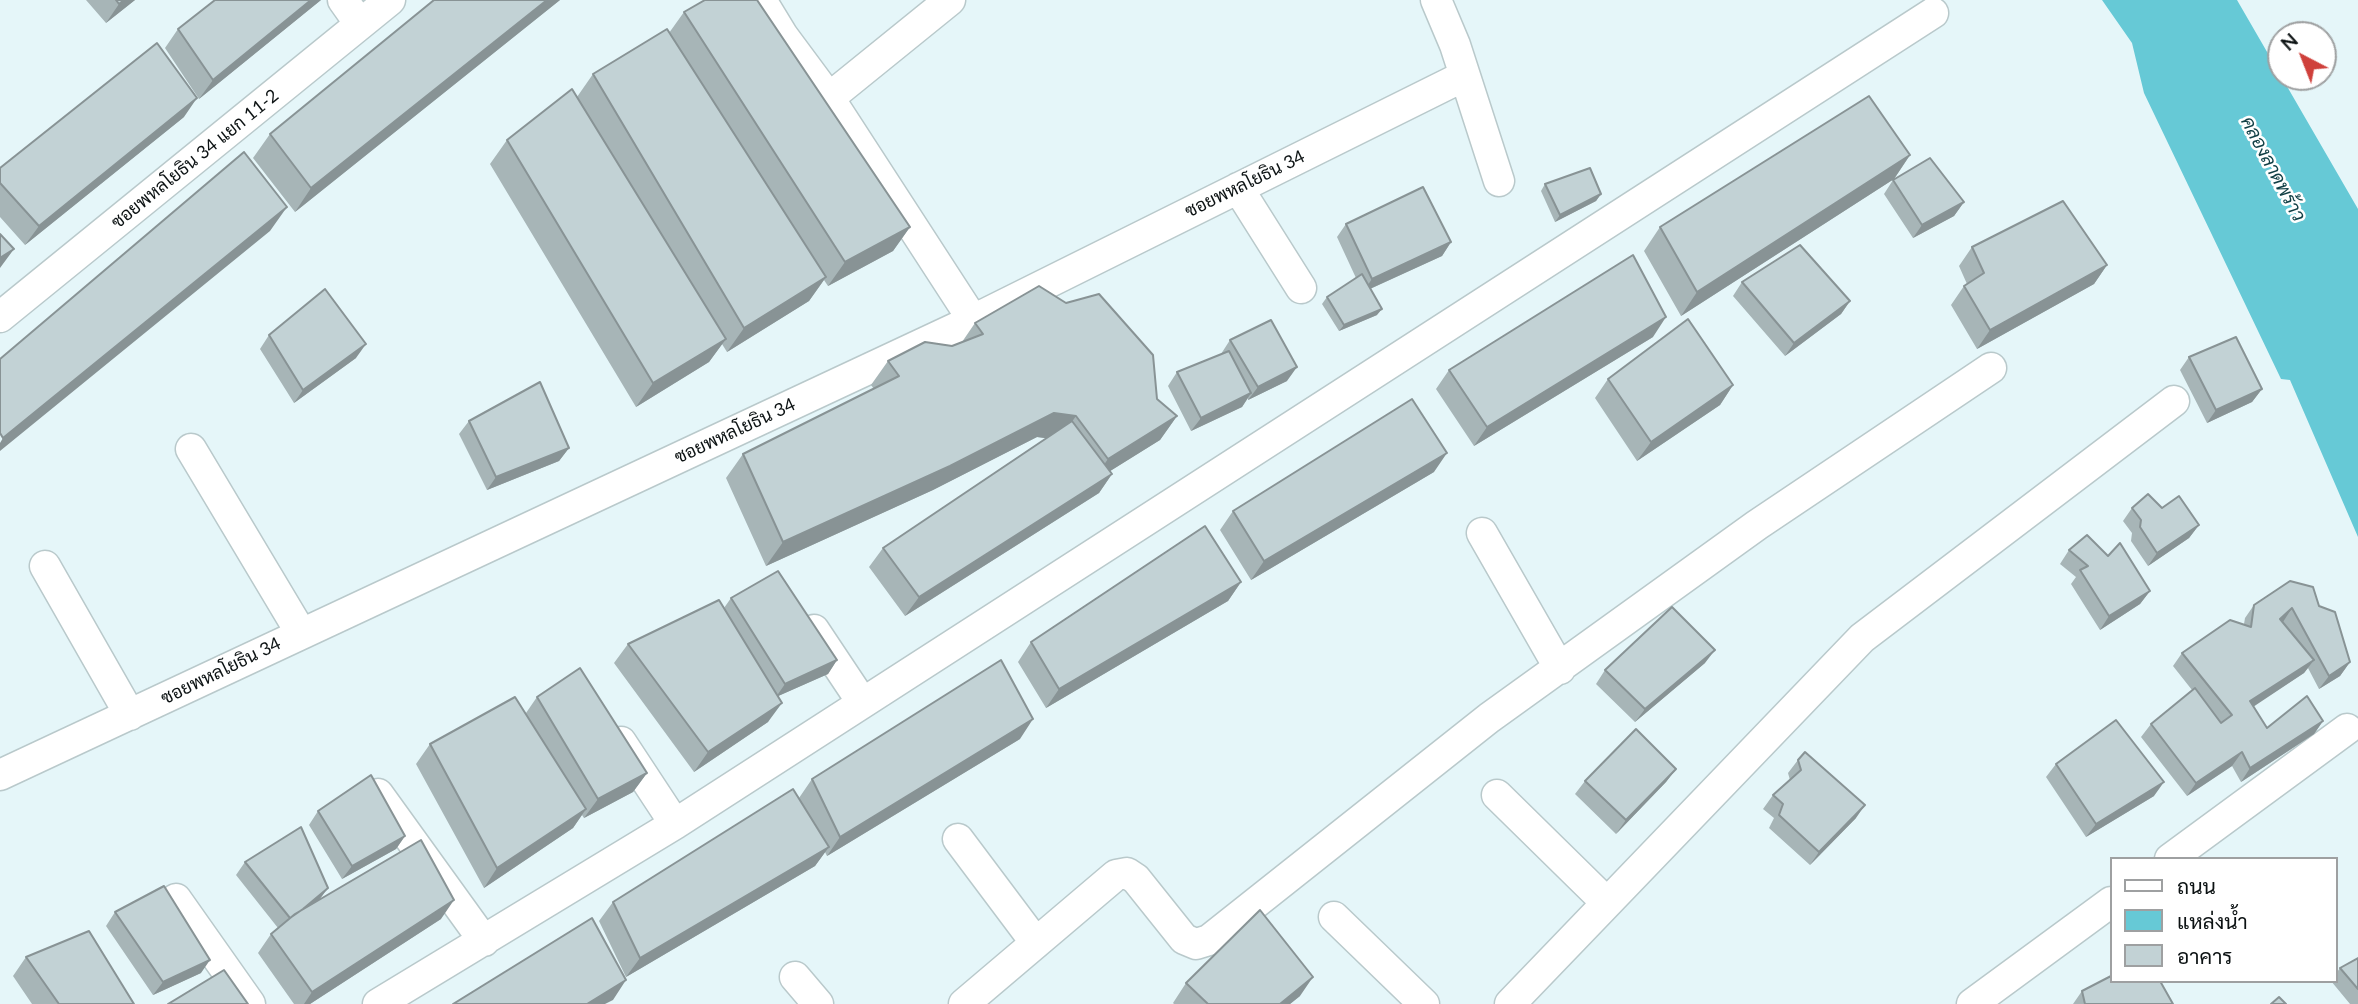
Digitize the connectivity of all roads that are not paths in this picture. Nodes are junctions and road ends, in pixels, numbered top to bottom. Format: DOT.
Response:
graph roads {
  1 [pos="390,0"];
  2 [pos="761,0"];
  3 [pos="950,0"];
  4 [pos="1436,0"];
  5 [pos="352,12"];
  6 [pos="1933,13"];
  7 [pos="1464,76"];
  8 [pos="830,98"];
  9 [pos="1499,181"];
  10 [pos="1238,188"];
  11 [pos="1301,288"];
  12 [pos="0,317"];
  13 [pos="973,320"];
  14 [pos="1991,368"];
  15 [pos="2174,401"];
  16 [pos="191,449"];
  17 [pos="1482,533"];
  18 [pos="45,566"];
  19 [pos="802,612"];
  20 [pos="301,633"];
  21 [pos="1560,669"];
  22 [pos="862,702"];
  23 [pos="130,715"];
  24 [pos="610,724"];
  25 [pos="2347,729"];
  26 [pos="0,775"];
  27 [pos="378,794"];
  28 [pos="1497,795"];
  29 [pos="675,824"];
  30 [pos="958,839"];
  31 [pos="2173,857"];
  32 [pos="176,899"];
  33 [pos="1607,903"];
  34 [pos="2110,903"];
  35 [pos="1334,917"];
  36 [pos="484,941"];
  37 [pos="1036,943"];
  38 [pos="795,978"];
  39 [pos="250,1004"];
  40 [pos="378,1004"];
  41 [pos="818,1004"];
  42 [pos="964,1004"];
  43 [pos="1424,1004"];
  44 [pos="1510,1004"];
  45 [pos="1972,1004"];
  1 -- 5 [label="street, ซอยพหลโยธิน 34 แยก 11-2"];
  2 -- 8 [label="street"];
  3 -- 8 [label="street"];
  4 -- 7 [label="street"];
  5 -- 12 [label="street, ซอยพหลโยธิน 34 แยก 11-2"];
  6 -- 22 [label="street"];
  7 -- 9 [label="street"];
  7 -- 10 [label="street, ซอยพหลโยธิน 34"];
  8 -- 13 [label="street"];
  10 -- 11 [label="street"];
  10 -- 13 [label="street, ซอยพหลโยธิน 34"];
  13 -- 20 [label="street, ซอยพหลโยธิน 34"];
  14 -- 21 [label="street"];
  15 -- 33 [label="street"];
  16 -- 20 [label="street"];
  17 -- 21 [label="street"];
  18 -- 23 [label="street"];
  19 -- 22 [label="street"];
  20 -- 23 [label="street, ซอยพหลโยธิน 34"];
  21 -- 37 [label="street"];
  22 -- 29 [label="street"];
  23 -- 26 [label="street, ซอยพหลโยธิน 34"];
  24 -- 29 [label="street"];
  25 -- 31 [label="street"];
  27 -- 36 [label="street"];
  28 -- 33 [label="street"];
  29 -- 36 [label="street"];
  30 -- 37 [label="street"];
  32 -- 39 [label="street"];
  33 -- 44 [label="street"];
  34 -- 45 [label="street"];
  35 -- 43 [label="street"];
  36 -- 40 [label="street"];
  37 -- 42 [label="street"];
  38 -- 41 [label="street"];
}
